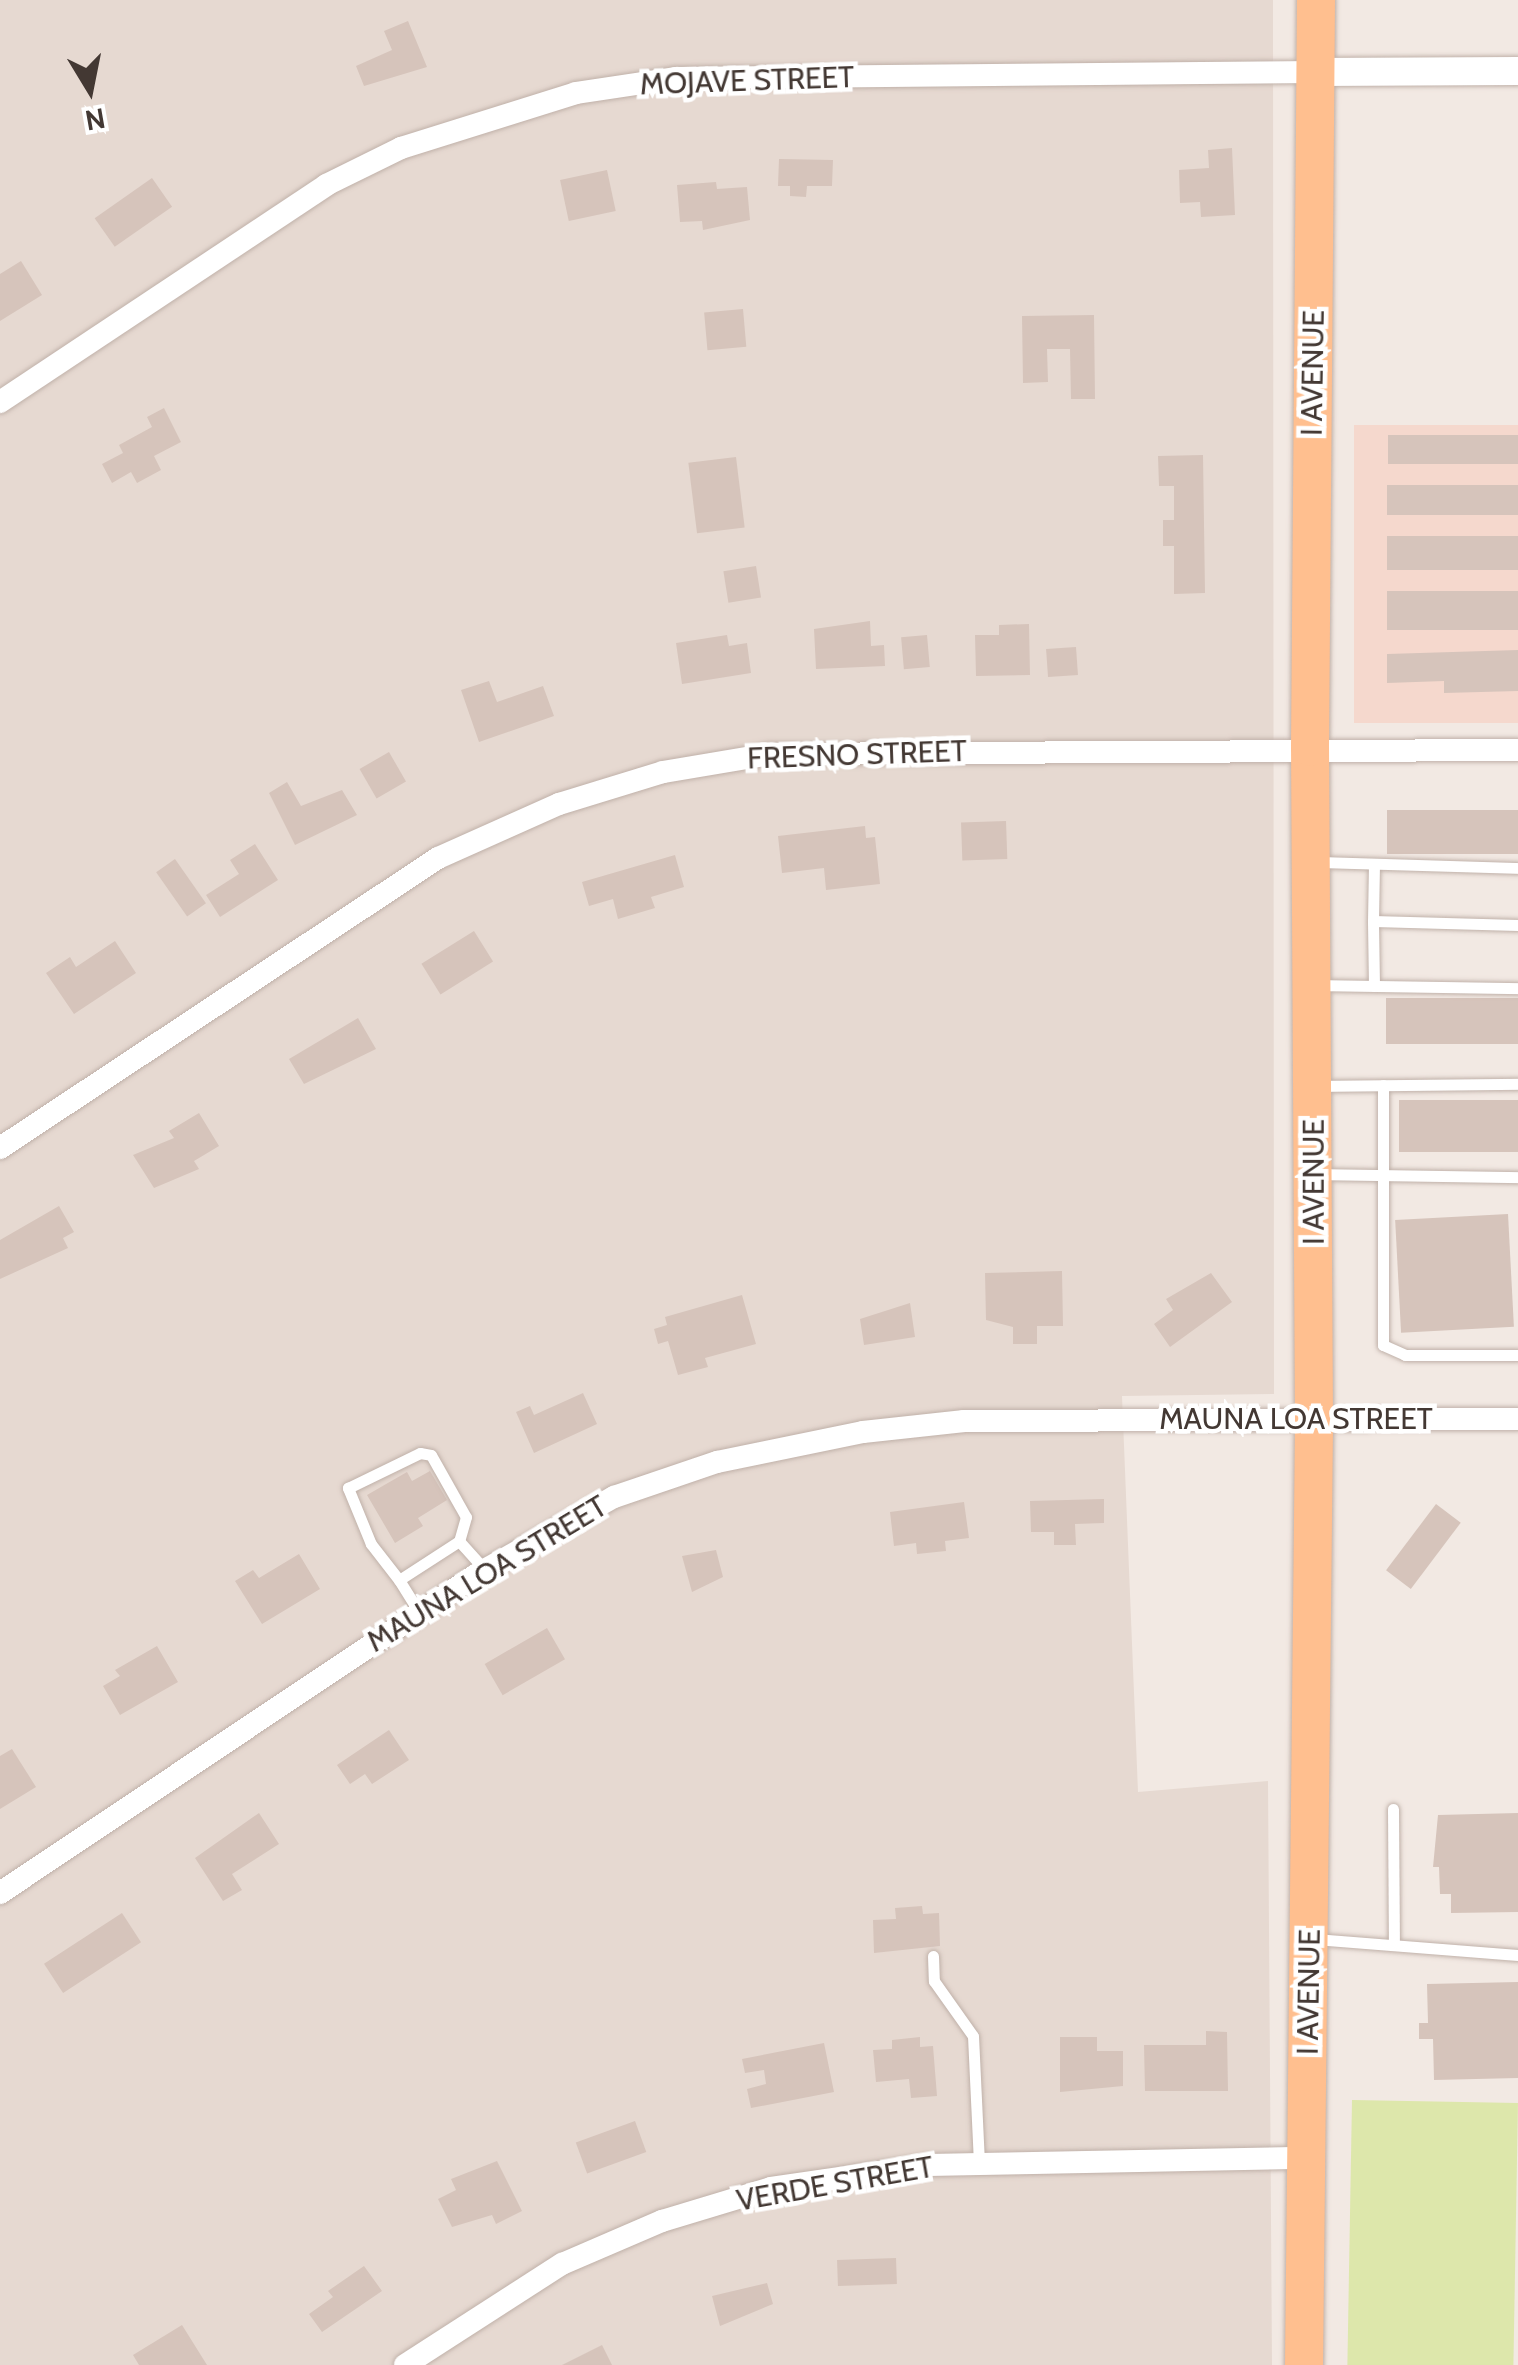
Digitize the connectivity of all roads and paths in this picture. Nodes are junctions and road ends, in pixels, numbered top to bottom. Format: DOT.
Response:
graph roads {
  1 [pos="1316,0"];
  2 [pos="1518,70"];
  3 [pos="1316,72"];
  4 [pos="0,402"];
  5 [pos="1310,747"];
  6 [pos="1518,750"];
  7 [pos="1313,862"];
  8 [pos="1374,864"];
  9 [pos="1518,868"];
  10 [pos="1373,920"];
  11 [pos="1518,924"];
  12 [pos="1313,985"];
  13 [pos="1374,986"];
  14 [pos="1518,988"];
  15 [pos="1518,1084"];
  16 [pos="1314,1086"];
  17 [pos="1384,1086"];
  18 [pos="0,1148"];
  19 [pos="1314,1174"];
  20 [pos="1382,1175"];
  21 [pos="1518,1177"];
  22 [pos="1518,1356"];
  23 [pos="1314,1419"];
  24 [pos="1518,1419"];
  25 [pos="458,1540"];
  26 [pos="485,1570"];
  27 [pos="399,1580"];
  28 [pos="419,1612"];
  29 [pos="1393,1809"];
  30 [pos="0,1893"];
  31 [pos="1310,1938"];
  32 [pos="1394,1945"];
  33 [pos="1518,1955"];
  34 [pos="933,1956"];
  35 [pos="1306,2158"];
  36 [pos="979,2164"];
  37 [pos="405,2365"];
  38 [pos="1304,2365"];
  1 -- 3 [label="main road, I AVENUE"];
  2 -- 3 [label="street, MOJAVE STREET"];
  3 -- 4 [label="street, MOJAVE STREET"];
  3 -- 5 [label="main road, I AVENUE"];
  5 -- 6 [label="street, FRESNO STREET"];
  5 -- 7 [label="main road, I AVENUE"];
  5 -- 18 [label="street, FRESNO STREET"];
  7 -- 8 [label="lane"];
  7 -- 12 [label="main road, I AVENUE"];
  8 -- 9 [label="lane"];
  8 -- 10 [label="lane"];
  10 -- 11 [label="lane"];
  10 -- 13 [label="lane"];
  12 -- 13 [label="lane"];
  12 -- 16 [label="main road, I AVENUE"];
  13 -- 14 [label="lane"];
  15 -- 17 [label="lane"];
  16 -- 17 [label="lane"];
  16 -- 19 [label="main road, I AVENUE"];
  17 -- 20 [label="lane"];
  19 -- 20 [label="lane"];
  19 -- 23 [label="main road, I AVENUE"];
  20 -- 21 [label="lane"];
  20 -- 22 [label="lane"];
  23 -- 24 [label="street, MAUNA LOA STREET"];
  23 -- 26 [label="street, MAUNA LOA STREET"];
  23 -- 31 [label="main road, I AVENUE"];
  25 -- 26 [label="lane"];
  25 -- 27 [label="lane"];
  25 -- 27 [label="lane"];
  26 -- 28 [label="street, MAUNA LOA STREET"];
  27 -- 28 [label="lane"];
  28 -- 30 [label="street, MAUNA LOA STREET"];
  29 -- 32 [label="lane"];
  31 -- 32 [label="lane"];
  31 -- 35 [label="main road, I AVENUE"];
  32 -- 33 [label="lane"];
  34 -- 36 [label="lane"];
  35 -- 36 [label="street, VERDE STREET"];
  35 -- 38 [label="main road, I AVENUE"];
  36 -- 37 [label="street, VERDE STREET"];
}
